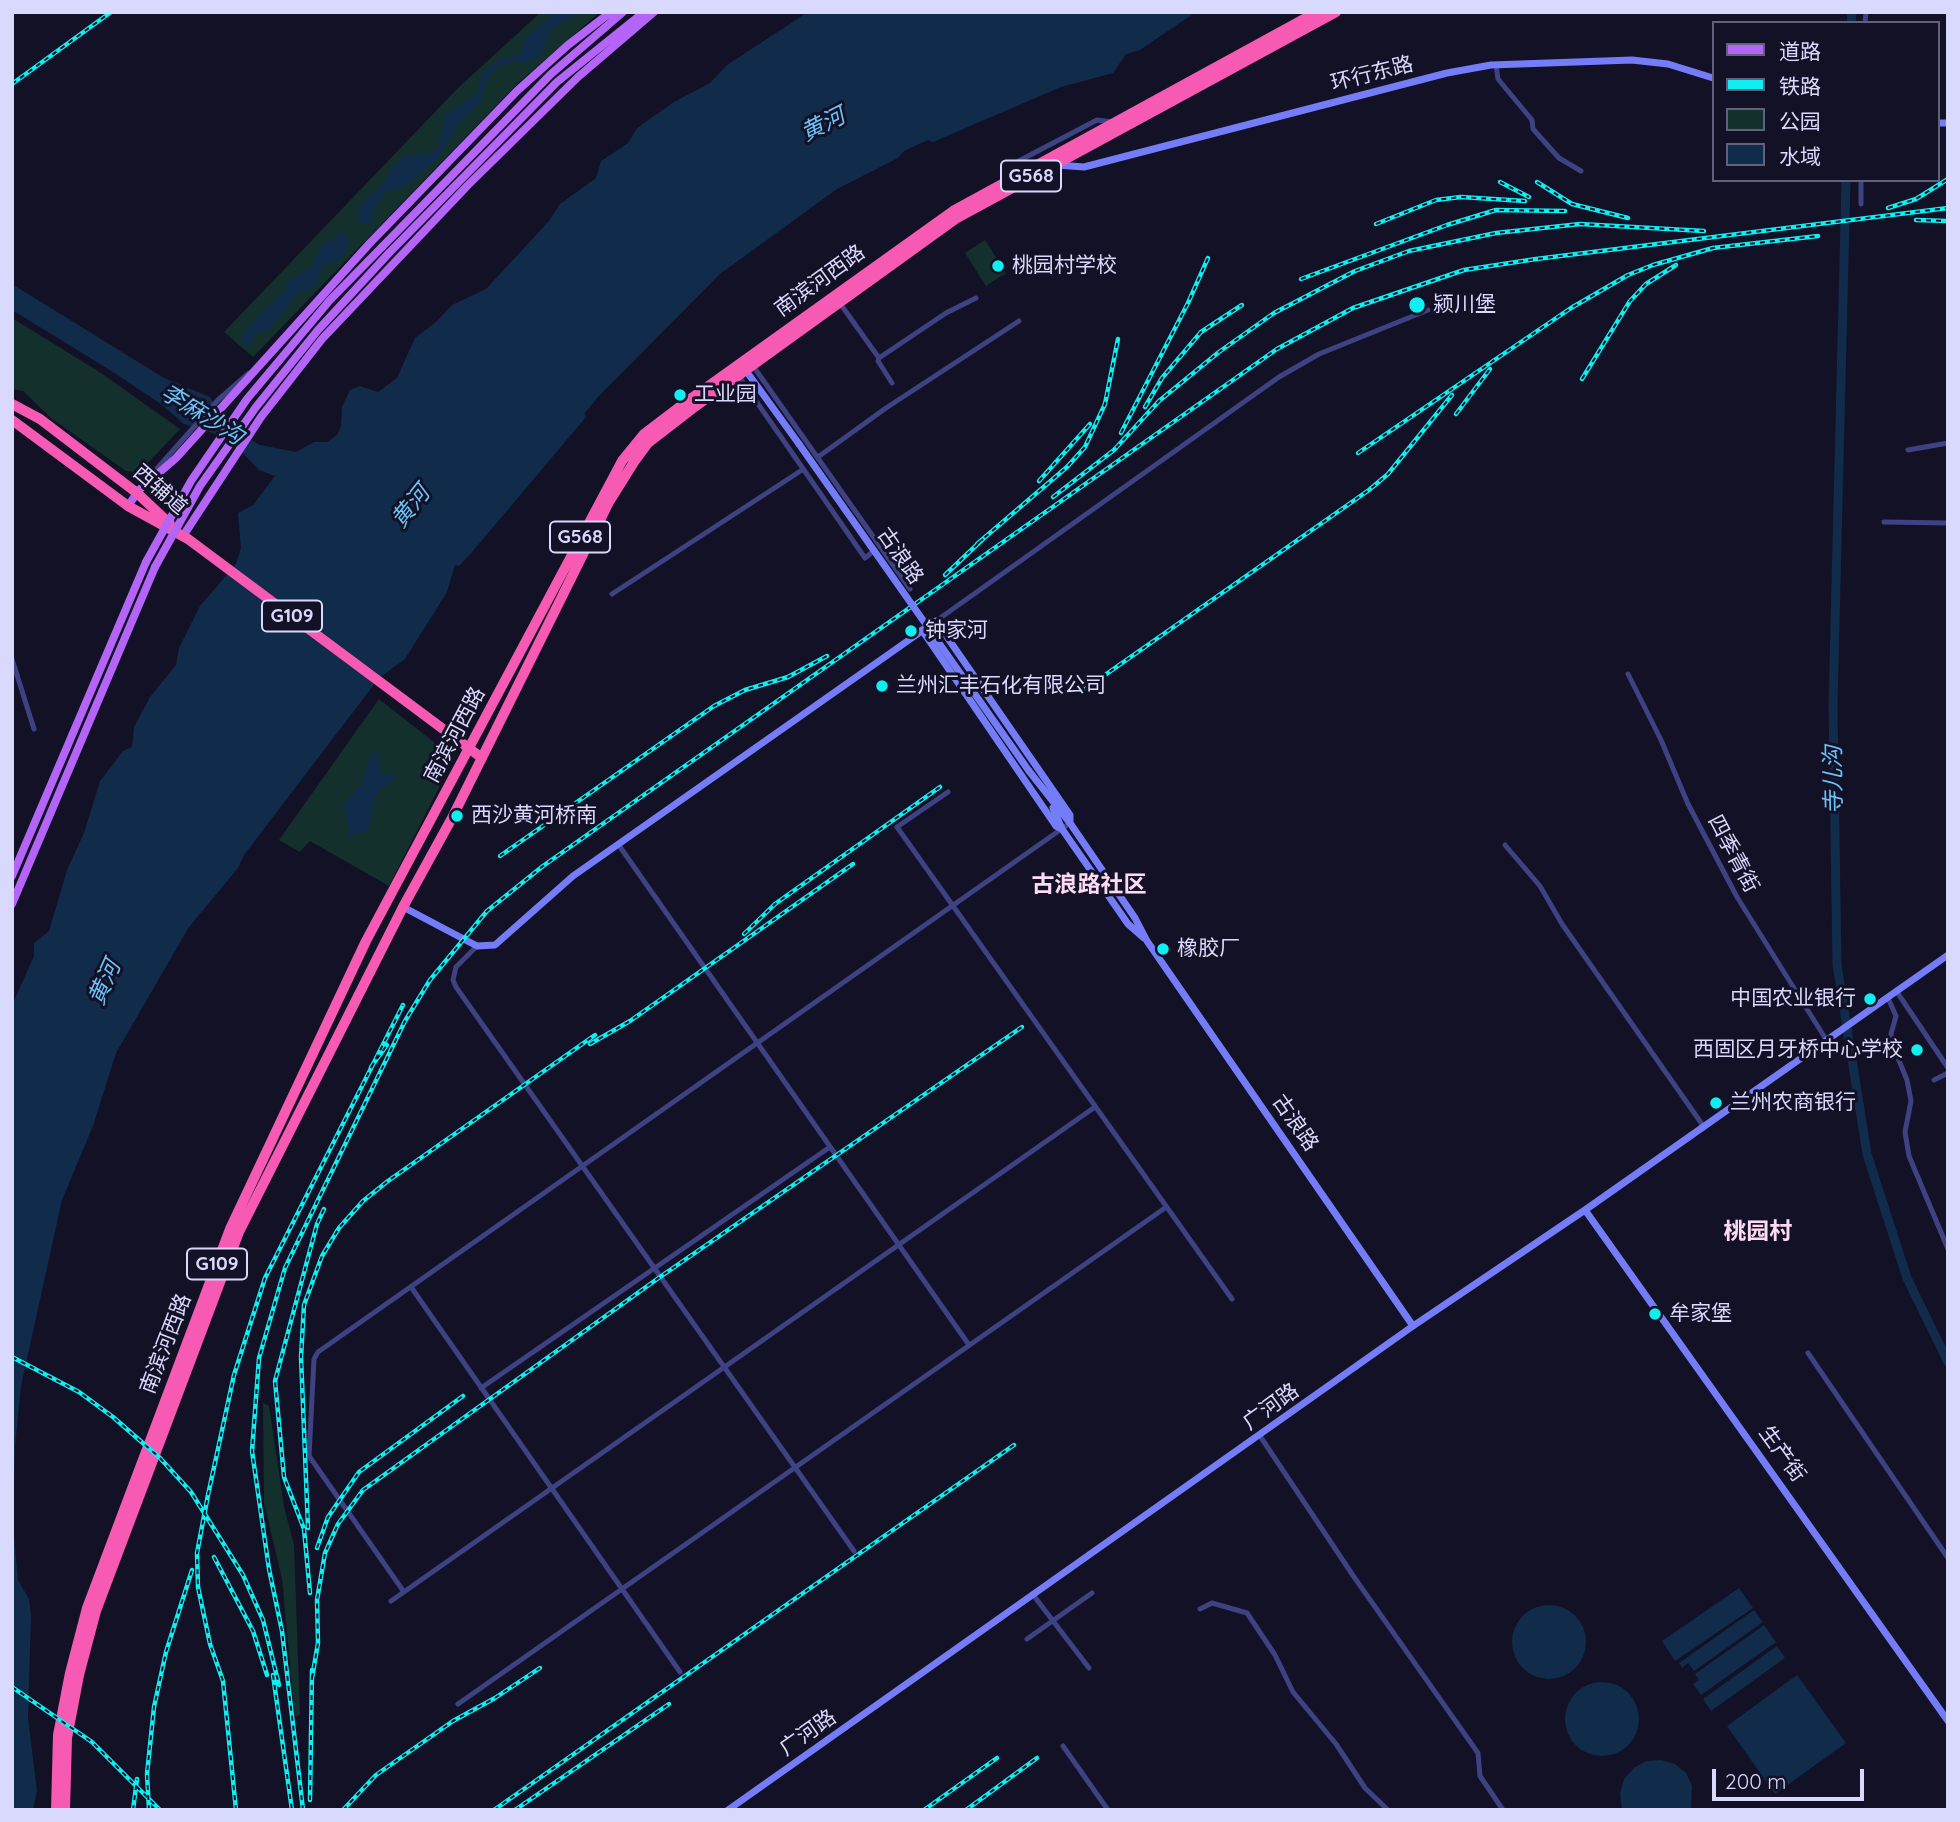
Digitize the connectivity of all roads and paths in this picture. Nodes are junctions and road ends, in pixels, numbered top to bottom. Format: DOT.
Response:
graph roads {
  1 [pos="611,12"];
  2 [pos="623,12"];
  3 [pos="644,12"];
  4 [pos="654,12"];
  5 [pos="1317,12"];
  6 [pos="1336,12"];
  7 [pos="1496,65"];
  8 [pos="1712,77"];
  9 [pos="1116,123"];
  10 [pos="1048,162"];
  11 [pos="1013,164"];
  12 [pos="1581,171"];
  13 [pos="1861,182"];
  14 [pos="1861,204"];
  15 [pos="385,250"];
  16 [pos="976,298"];
  17 [pos="839,303"];
  18 [pos="1428,310"];
  19 [pos="1019,321"];
  20 [pos="879,358"];
  21 [pos="743,367"];
  22 [pos="892,383"];
  23 [pos="12,404"];
  24 [pos="26,409"];
  25 [pos="13,422"];
  26 [pos="1948,443"];
  27 [pos="1908,450"];
  28 [pos="818,457"];
  29 [pos="802,470"];
  30 [pos="138,492"];
  31 [pos="128,506"];
  32 [pos="1884,522"];
  33 [pos="1948,523"];
  34 [pos="186,538"];
  35 [pos="881,547"];
  36 [pos="910,589"];
  37 [pos="612,594"];
  38 [pos="936,621"];
  39 [pos="922,631"];
  40 [pos="12,659"];
  41 [pos="1628,674"];
  42 [pos="34,729"];
  43 [pos="470,750"];
  44 [pos="482,758"];
  45 [pos="1029,771"];
  46 [pos="948,792"];
  47 [pos="1070,823"];
  48 [pos="1062,829"];
  49 [pos="618,844"];
  50 [pos="1505,845"];
  51 [pos="12,876"];
  52 [pos="12,904"];
  53 [pos="952,905"];
  54 [pos="403,907"];
  55 [pos="1147,941"];
  56 [pos="477,946"];
  57 [pos="1948,955"];
  58 [pos="1897,992"];
  59 [pos="1888,998"];
  60 [pos="757,1041"];
  61 [pos="1827,1041"];
  62 [pos="1948,1070"];
  63 [pos="1934,1080"];
  64 [pos="1095,1107"];
  65 [pos="1704,1126"];
  66 [pos="830,1146"];
  67 [pos="582,1167"];
  68 [pos="1165,1208"];
  69 [pos="1585,1210"];
  70 [pos="899,1245"];
  71 [pos="1948,1250"];
  72 [pos="654,1267"];
  73 [pos="411,1287"];
  74 [pos="1232,1299"];
  75 [pos="1413,1326"];
  76 [pos="969,1345"];
  77 [pos="1808,1353"];
  78 [pos="724,1367"];
  79 [pos="481,1388"];
  80 [pos="1260,1436"];
  81 [pos="795,1469"];
  82 [pos="551,1488"];
  83 [pos="854,1551"];
  84 [pos="1948,1558"];
  85 [pos="622,1590"];
  86 [pos="404,1592"];
  87 [pos="1092,1593"];
  88 [pos="1034,1596"];
  89 [pos="391,1601"];
  90 [pos="1200,1609"];
  91 [pos="1053,1620"];
  92 [pos="1027,1639"];
  93 [pos="1088,1668"];
  94 [pos="680,1672"];
  95 [pos="458,1704"];
  96 [pos="1948,1721"];
  97 [pos="1063,1746"];
  98 [pos="56,1810"];
  99 [pos="65,1810"];
  100 [pos="728,1810"];
  101 [pos="1108,1810"];
  102 [pos="1388,1810"];
  103 [pos="1503,1810"];
  1 -- 30 [label="main road"];
  2 -- 15 [label="main road"];
  3 -- 15 [label="main road"];
  4 -- 34 [label="main road"];
  5 -- 9 [label="highway, 南滨河西路 / G568"];
  6 -- 10 [label="highway, 南滨河西路 / G568"];
  7 -- 8 [label="street, 环行东路"];
  7 -- 10 [label="street, 环行东路"];
  7 -- 12 [label="street"];
  9 -- 10 [label="highway, 南滨河西路 / G568"];
  9 -- 11 [label="street"];
  10 -- 17 [label="highway, 南滨河西路 / G568"];
  10 -- 21 [label="highway, 南滨河西路 / G568"];
  13 -- 14 [label="street"];
  15 -- 51 [label="main road, bridge"];
  15 -- 52 [label="main road, bridge"];
  16 -- 20 [label="street"];
  17 -- 20 [label="street"];
  17 -- 21 [label="highway, 南滨河西路 / G568"];
  18 -- 38 [label="street"];
  19 -- 28 [label="street"];
  20 -- 22 [label="street"];
  21 -- 28 [label="street"];
  21 -- 29 [label="street"];
  21 -- 43 [label="highway, 南滨河西路 / G568"];
  21 -- 44 [label="highway, 南滨河西路 / G568"];
  21 -- 45 [label="street, 古浪路, bridge"];
  23 -- 24 [label="highway, 西辅道 / G109"];
  24 -- 25 [label="street"];
  24 -- 30 [label="highway, 西辅道 / G109"];
  25 -- 31 [label="highway, 西辅道 / G109"];
  26 -- 27 [label="street"];
  28 -- 35 [label="street"];
  29 -- 35 [label="street"];
  29 -- 37 [label="street"];
  30 -- 31 [label="main road"];
  30 -- 34 [label="highway, 西辅道 / G109"];
  31 -- 34 [label="highway, 西辅道 / G109"];
  32 -- 33 [label="street"];
  34 -- 43 [label="highway, G109"];
  35 -- 36 [label="street"];
  38 -- 39 [label="street"];
  38 -- 47 [label="street, 古浪路"];
  39 -- 48 [label="street, 古浪路"];
  39 -- 49 [label="street"];
  40 -- 42 [label="street"];
  41 -- 61 [label="street, 四季青街"];
  43 -- 44 [label="highway, G109"];
  43 -- 98 [label="highway, 南滨河西路 / G109"];
  44 -- 54 [label="highway, G109"];
  45 -- 47 [label="street, 古浪路"];
  45 -- 48 [label="street, 古浪路"];
  46 -- 53 [label="street"];
  47 -- 48 [label="street"];
  47 -- 55 [label="street, 古浪路"];
  48 -- 53 [label="street"];
  48 -- 55 [label="street, 古浪路"];
  49 -- 56 [label="street"];
  49 -- 60 [label="street"];
  50 -- 65 [label="street"];
  53 -- 60 [label="street"];
  53 -- 64 [label="street"];
  54 -- 56 [label="street"];
  54 -- 99 [label="highway, 南滨河西路 / G109"];
  55 -- 75 [label="street, 古浪路"];
  56 -- 67 [label="street"];
  57 -- 58 [label="street, 广河路"];
  58 -- 59 [label="street, 广河路"];
  58 -- 62 [label="street"];
  59 -- 61 [label="street, 广河路"];
  59 -- 71 [label="street"];
  60 -- 66 [label="street"];
  60 -- 67 [label="street"];
  61 -- 65 [label="street, 广河路"];
  62 -- 63 [label="street"];
  64 -- 68 [label="street"];
  64 -- 70 [label="street"];
  65 -- 69 [label="street, 广河路"];
  66 -- 70 [label="street"];
  66 -- 72 [label="street"];
  67 -- 72 [label="street"];
  67 -- 73 [label="street"];
  68 -- 74 [label="street"];
  68 -- 76 [label="street"];
  69 -- 75 [label="street, 广河路"];
  69 -- 96 [label="street, 生产街"];
  70 -- 76 [label="street"];
  70 -- 78 [label="street"];
  72 -- 78 [label="street"];
  72 -- 79 [label="street"];
  73 -- 79 [label="street"];
  73 -- 86 [label="street"];
  75 -- 80 [label="street, 广河路"];
  76 -- 81 [label="street"];
  77 -- 84 [label="street"];
  78 -- 81 [label="street"];
  78 -- 82 [label="street"];
  79 -- 82 [label="street"];
  80 -- 88 [label="street, 广河路"];
  80 -- 103 [label="street"];
  81 -- 83 [label="street"];
  81 -- 85 [label="street"];
  82 -- 85 [label="street"];
  82 -- 86 [label="street"];
  85 -- 94 [label="street"];
  85 -- 95 [label="street"];
  86 -- 89 [label="street"];
  87 -- 91 [label="street"];
  88 -- 91 [label="street"];
  88 -- 100 [label="street, 广河路"];
  90 -- 102 [label="street"];
  91 -- 92 [label="street"];
  91 -- 93 [label="street"];
  97 -- 101 [label="street"];
}
